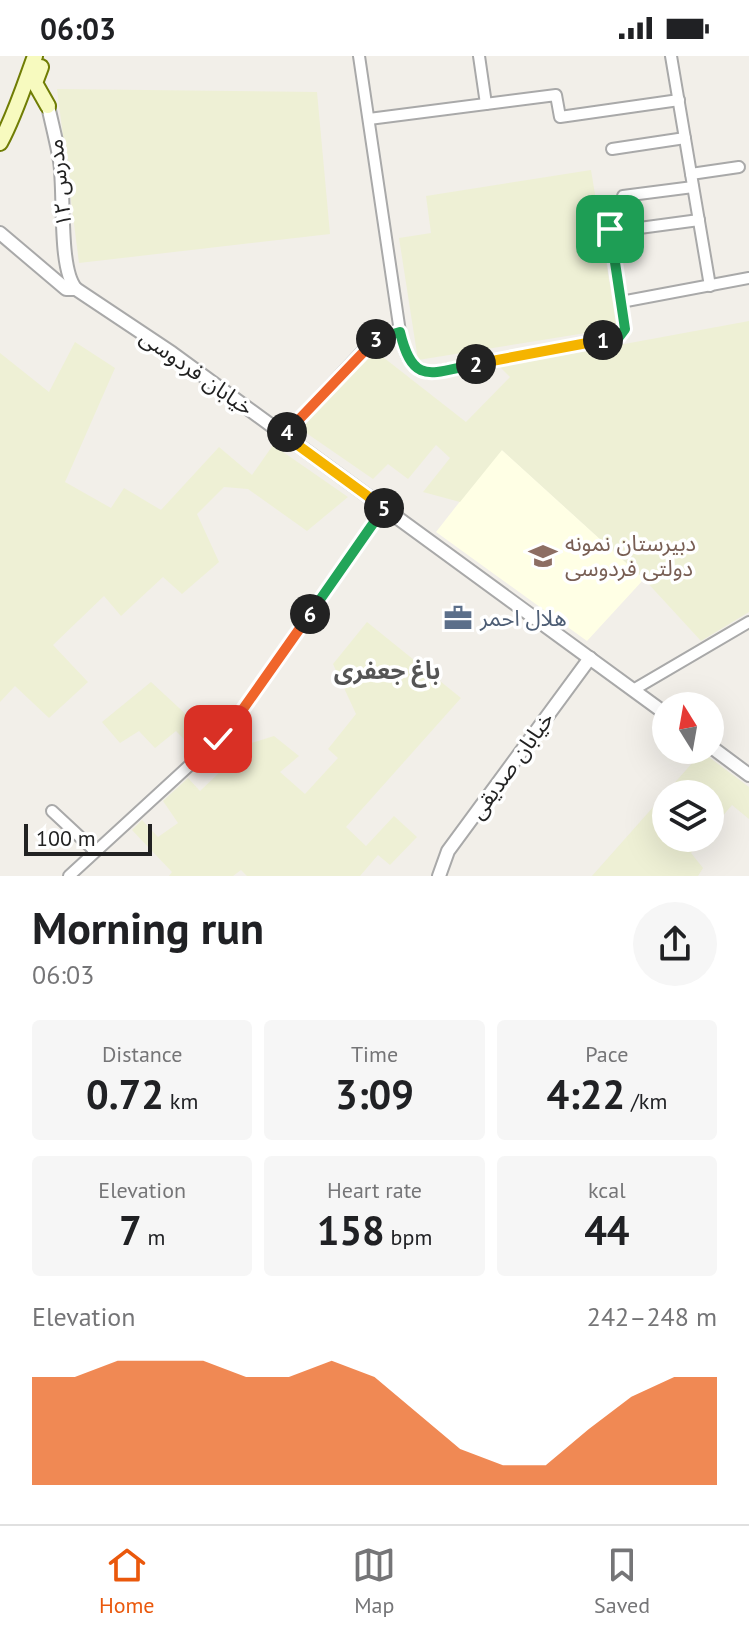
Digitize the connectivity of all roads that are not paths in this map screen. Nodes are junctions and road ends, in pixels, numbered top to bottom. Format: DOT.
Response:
graph roads {
  1 [pos="35,56"];
  2 [pos="44,56"];
  3 [pos="359,56"];
  4 [pos="479,56"];
  5 [pos="671,56"];
  6 [pos="679,100"];
  7 [pos="486,104"];
  8 [pos="48,106"];
  9 [pos="17,111"];
  10 [pos="369,119"];
  11 [pos="685,138"];
  12 [pos="0,143"];
  13 [pos="612,149"];
  14 [pos="739,167"];
  15 [pos="691,174"];
  16 [pos="693,187"];
  17 [pos="623,196"];
  18 [pos="699,220"];
  19 [pos="610,229"];
  20 [pos="632,229"];
  21 [pos="0,233"];
  22 [pos="64,260"];
  23 [pos="39,263"];
  24 [pos="749,278"];
  25 [pos="710,286"];
  26 [pos="76,289"];
  27 [pos="621,302"];
  28 [pos="400,332"];
  29 [pos="284,435"];
  30 [pos="384,508"];
  31 [pos="749,622"];
  32 [pos="590,658"];
  33 [pos="633,690"];
  34 [pos="652,704"];
  35 [pos="724,756"];
  36 [pos="749,775"];
  37 [pos="52,811"];
  38 [pos="95,851"];
  39 [pos="69,876"];
  40 [pos="439,876"];
  1 -- 9 [label="main road"];
  2 -- 8 [label="main road"];
  3 -- 10 [label="street"];
  4 -- 7 [label="street"];
  5 -- 6 [label="street"];
  6 -- 7 [label="street"];
  6 -- 11 [label="street"];
  7 -- 10 [label="street"];
  8 -- 9 [label="main road"];
  8 -- 22 [label="street, مدرس ۱۲"];
  9 -- 12 [label="main road"];
  10 -- 28 [label="street"];
  11 -- 13 [label="street"];
  11 -- 15 [label="street"];
  14 -- 15 [label="street"];
  15 -- 16 [label="street"];
  16 -- 17 [label="street"];
  16 -- 18 [label="street"];
  18 -- 20 [label="street"];
  18 -- 25 [label="street"];
  19 -- 27 [label="street"];
  21 -- 23 [label="street, خیابان فردوسی"];
  22 -- 23 [label="street"];
  22 -- 26 [label="street"];
  23 -- 26 [label="street, خیابان فردوسی"];
  24 -- 25 [label="street"];
  25 -- 27 [label="street"];
  26 -- 29 [label="street, خیابان فردوسی"];
  27 -- 28 [label="street"];
  28 -- 29 [label="street"];
  29 -- 30 [label="street, خیابان فردوسی"];
  30 -- 32 [label="street, خیابان فردوسی"];
  30 -- 38 [label="street"];
  31 -- 33 [label="street"];
  32 -- 33 [label="street, خیابان فردوسی"];
  32 -- 40 [label="street, خیابان صدیقی"];
  33 -- 34 [label="street, خیابان فردوسی"];
  35 -- 36 [label="street"];
  37 -- 38 [label="street"];
  38 -- 39 [label="street"];
}
